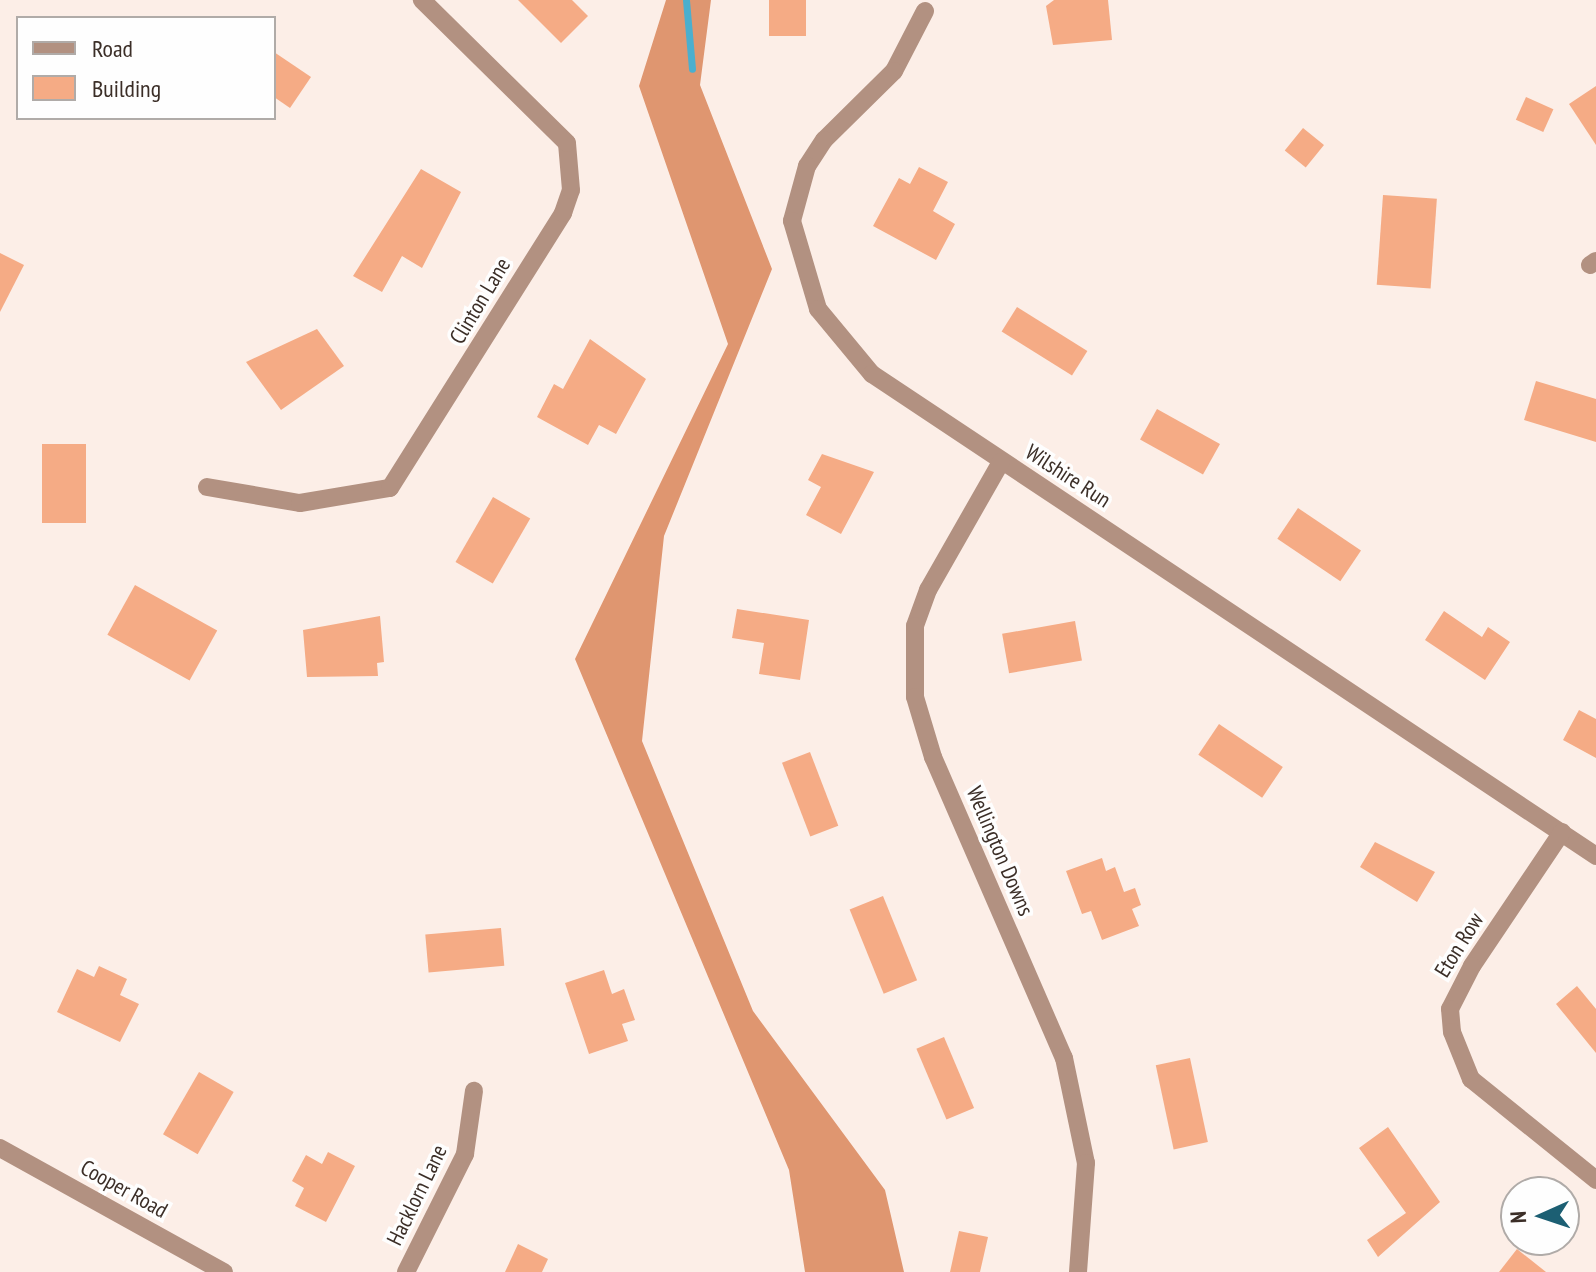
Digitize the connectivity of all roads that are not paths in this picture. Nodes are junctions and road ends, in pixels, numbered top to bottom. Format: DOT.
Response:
graph roads {
  1 [pos="422,0"];
  2 [pos="925,11"];
  3 [pos="1001,462"];
  4 [pos="207,487"];
  5 [pos="1562,832"];
  6 [pos="1596,856"];
  7 [pos="474,1091"];
  8 [pos="0,1148"];
  9 [pos="1596,1180"];
  10 [pos="224,1272"];
  11 [pos="406,1272"];
  12 [pos="1078,1272"];
  1 -- 4 [label="street, Clinton Lane"];
  2 -- 3 [label="street, Wilshire Run"];
  3 -- 5 [label="street, Wilshire Run"];
  3 -- 12 [label="street, Wellington Downs"];
  5 -- 6 [label="street, Wilshire Run"];
  5 -- 9 [label="street, Eton Row"];
  7 -- 11 [label="street, Hacklorn Lane"];
  8 -- 10 [label="street, Cooper Road"];
}
